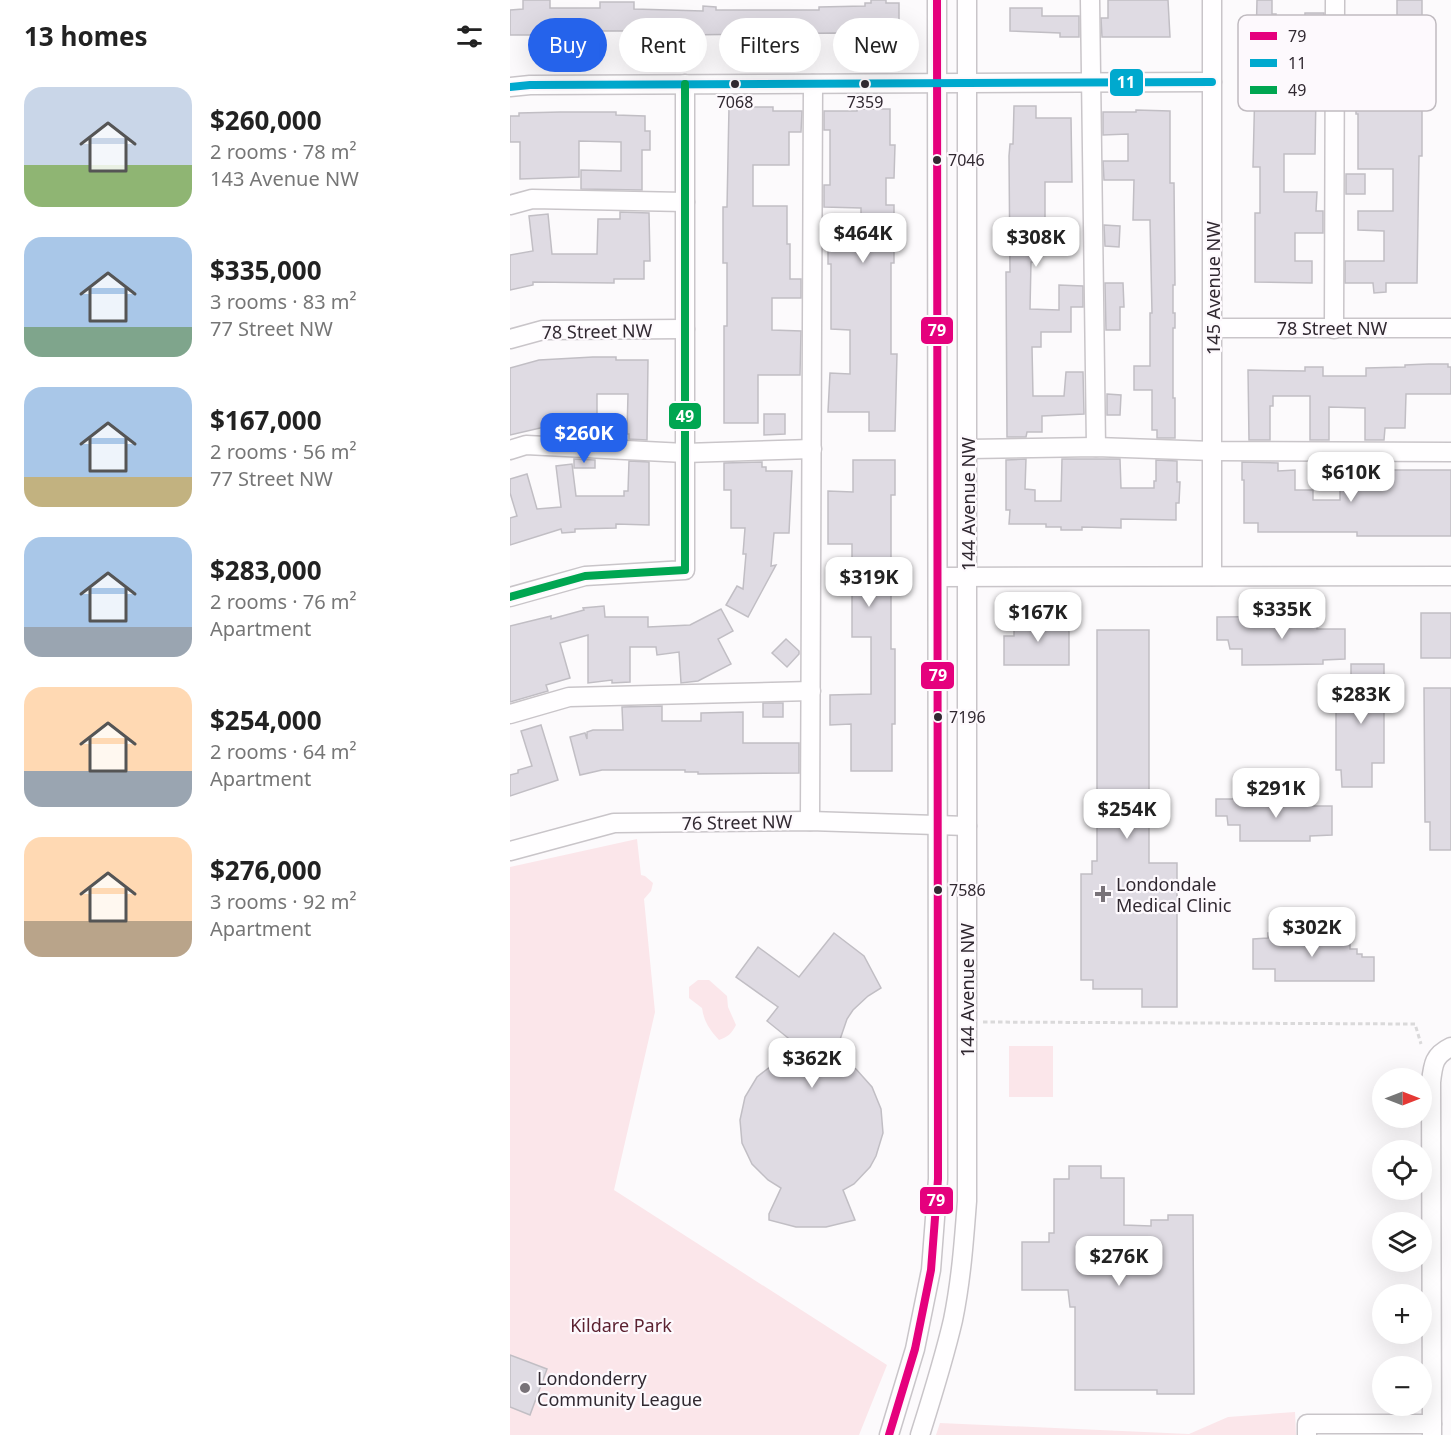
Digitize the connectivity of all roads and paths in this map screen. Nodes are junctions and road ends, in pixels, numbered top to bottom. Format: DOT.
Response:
graph roads {
  1 [pos="937,0"];
  2 [pos="967,0"];
  3 [pos="1090,0"];
  4 [pos="1212,0"];
  5 [pos="1335,0"];
  6 [pos="1335,15"];
  7 [pos="1090,82"];
  8 [pos="1212,82"];
  9 [pos="937,83"];
  10 [pos="968,83"];
  11 [pos="685,84"];
  12 [pos="813,84"];
  13 [pos="510,87"];
  14 [pos="1335,111"];
  15 [pos="685,202"];
  16 [pos="510,205"];
  17 [pos="1213,328"];
  18 [pos="1451,328"];
  19 [pos="685,329"];
  20 [pos="1334,329"];
  21 [pos="510,339"];
  22 [pos="1096,447"];
  23 [pos="812,449"];
  24 [pos="968,449"];
  25 [pos="510,450"];
  26 [pos="1213,451"];
  27 [pos="1451,452"];
  28 [pos="686,453"];
  29 [pos="1212,576"];
  30 [pos="1451,576"];
  31 [pos="939,577"];
  32 [pos="968,577"];
  33 [pos="510,597"];
  34 [pos="811,691"];
  35 [pos="510,714"];
  36 [pos="810,821"];
  37 [pos="937,825"];
  38 [pos="967,826"];
  39 [pos="510,851"];
  40 [pos="981,1022"];
  41 [pos="1421,1044"];
  42 [pos="1446,1049"];
  43 [pos="1432,1430"];
  44 [pos="889,1435"];
  45 [pos="920,1435"];
  46 [pos="1307,1435"];
  1 -- 9 [label="street, 144 Avenue NW"];
  2 -- 10 [label="street, 144 Avenue NW"];
  3 -- 7 [label="street"];
  4 -- 8 [label="street, 145 Avenue NW"];
  5 -- 6 [label="street"];
  7 -- 8 [label="street"];
  7 -- 10 [label="street"];
  7 -- 22 [label="street"];
  8 -- 17 [label="street, 145 Avenue NW"];
  9 -- 10 [label="street"];
  9 -- 12 [label="street"];
  9 -- 31 [label="street, 144 Avenue NW"];
  10 -- 24 [label="street, 144 Avenue NW"];
  11 -- 12 [label="street"];
  11 -- 13 [label="street"];
  11 -- 15 [label="street"];
  12 -- 23 [label="street"];
  14 -- 20 [label="street"];
  15 -- 16 [label="street"];
  15 -- 19 [label="street"];
  17 -- 20 [label="street, 78 Street NW"];
  17 -- 26 [label="street, 145 Avenue NW"];
  18 -- 20 [label="street, 78 Street NW"];
  19 -- 21 [label="street, 78 Street NW"];
  19 -- 28 [label="street"];
  22 -- 24 [label="street"];
  22 -- 26 [label="street"];
  23 -- 28 [label="street"];
  23 -- 34 [label="street"];
  24 -- 32 [label="street, 144 Avenue NW"];
  25 -- 28 [label="street"];
  26 -- 27 [label="street"];
  26 -- 29 [label="street, 145 Avenue NW"];
  28 -- 33 [label="street"];
  29 -- 30 [label="street"];
  29 -- 32 [label="street"];
  31 -- 32 [label="street"];
  31 -- 37 [label="street, 144 Avenue NW"];
  32 -- 38 [label="street, 144 Avenue NW"];
  34 -- 35 [label="street"];
  34 -- 36 [label="street"];
  36 -- 37 [label="street, 76 Street NW"];
  36 -- 39 [label="street, 76 Street NW"];
  37 -- 38 [label="street, 76 Street NW"];
  37 -- 44 [label="street, 144 Avenue NW"];
  38 -- 45 [label="street, 144 Avenue NW"];
  40 -- 41 [label="path"];
  42 -- 43 [label="street"];
  43 -- 46 [label="street"];
}
